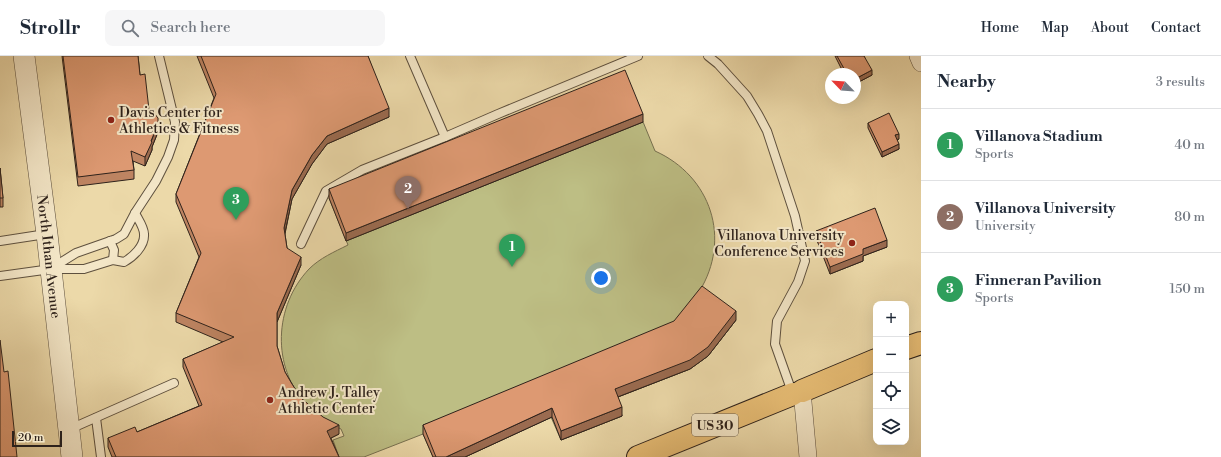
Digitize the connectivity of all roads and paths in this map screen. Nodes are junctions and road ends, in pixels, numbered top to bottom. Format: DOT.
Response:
graph roads {
  1 [pos="24,56"];
  2 [pos="159,56"];
  3 [pos="410,56"];
  4 [pos="637,56"];
  5 [pos="708,56"];
  6 [pos="918,56"];
  7 [pos="921,63"];
  8 [pos="445,137"];
  9 [pos="135,213"];
  10 [pos="47,234"];
  11 [pos="0,241"];
  12 [pos="110,241"];
  13 [pos="301,244"];
  14 [pos="113,260"];
  15 [pos="51,269"];
  16 [pos="0,276"];
  17 [pos="921,342"];
  18 [pos="909,347"];
  19 [pos="873,361"];
  20 [pos="174,383"];
  21 [pos="797,392"];
  22 [pos="96,418"];
  23 [pos="69,430"];
  24 [pos="72,457"];
  25 [pos="101,457"];
  26 [pos="638,457"];
  27 [pos="808,457"];
  1 -- 10 [label="street, North Ithan Avenue"];
  2 -- 9 [label="lane"];
  3 -- 8 [label="lane"];
  4 -- 8 [label="lane"];
  5 -- 21 [label="lane"];
  6 -- 7 [label="street"];
  8 -- 13 [label="lane"];
  9 -- 12 [label="lane"];
  9 -- 14 [label="lane"];
  10 -- 11 [label="lane"];
  10 -- 15 [label="street, North Ithan Avenue"];
  12 -- 14 [label="lane"];
  12 -- 15 [label="lane"];
  14 -- 15 [label="lane"];
  15 -- 16 [label="lane"];
  15 -- 23 [label="street, North Ithan Avenue"];
  17 -- 18 [label="highway"];
  19 -- 21 [label="highway, US 30"];
  20 -- 22 [label="lane"];
  21 -- 26 [label="highway, US 30"];
  21 -- 27 [label="street"];
  22 -- 23 [label="lane"];
  22 -- 25 [label="lane"];
  23 -- 24 [label="street, North Ithan Avenue"];
}
